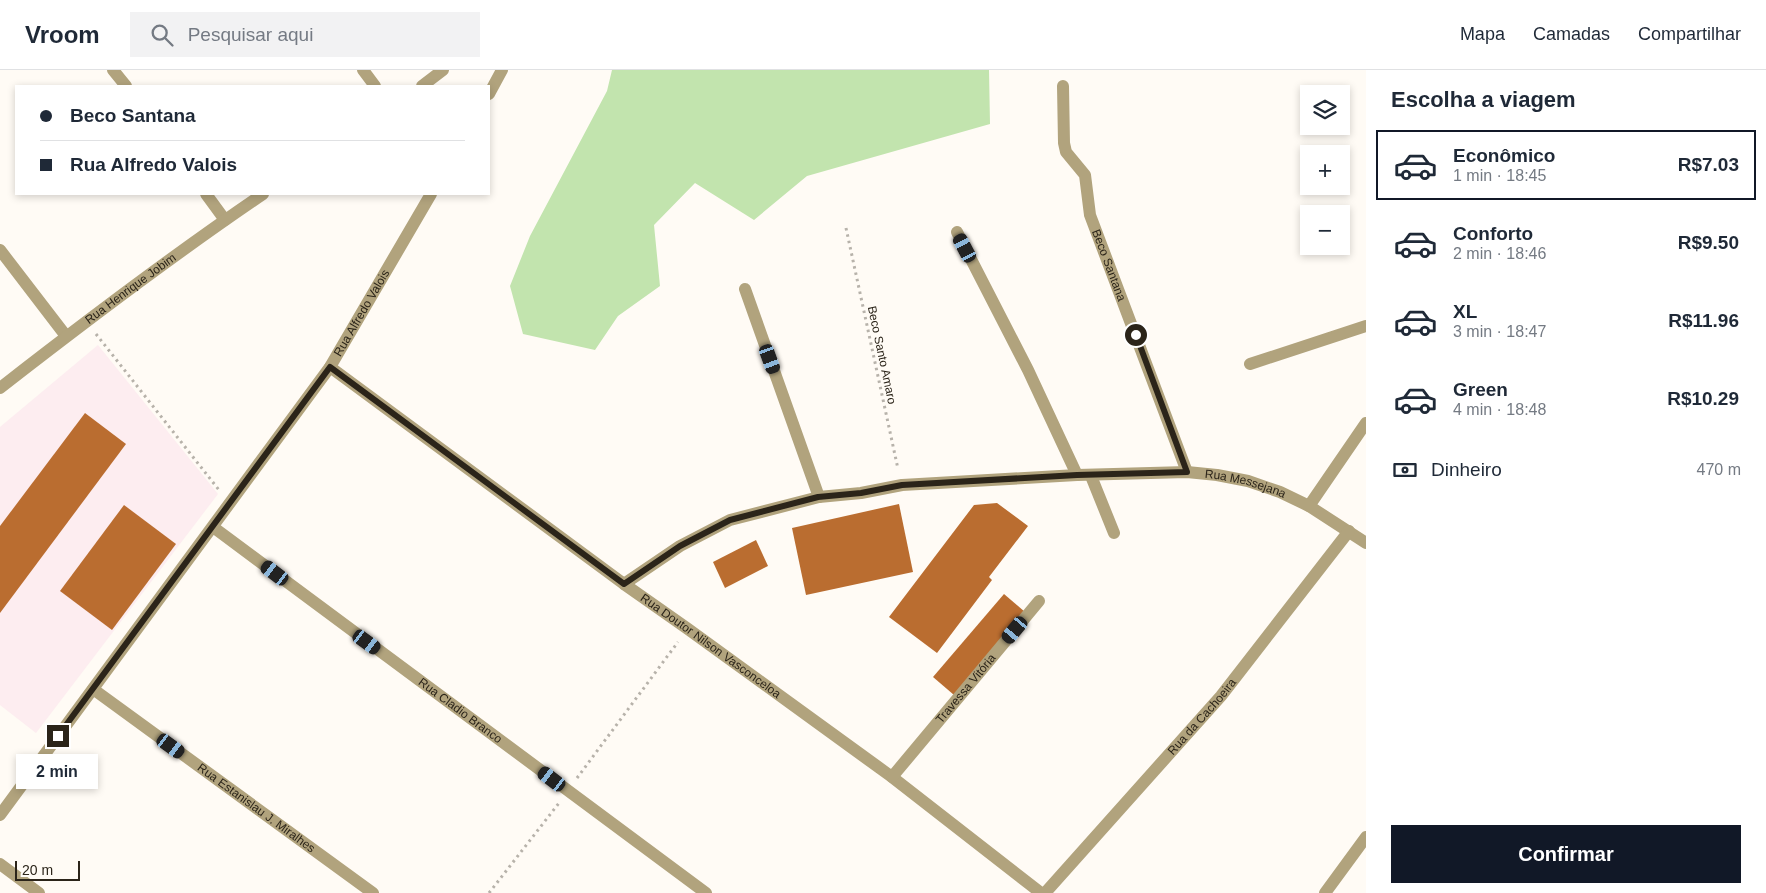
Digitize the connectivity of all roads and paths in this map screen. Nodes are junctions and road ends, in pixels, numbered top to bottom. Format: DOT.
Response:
graph roads {
  1 [pos="113,70"];
  2 [pos="363,70"];
  3 [pos="443,70"];
  4 [pos="502,70"];
  5 [pos="125,85"];
  6 [pos="374,85"];
  7 [pos="428,85"];
  8 [pos="1063,86"];
  9 [pos="490,92"];
  10 [pos="207,195"];
  11 [pos="262,195"];
  12 [pos="430,195"];
  13 [pos="226,220"];
  14 [pos="846,228"];
  15 [pos="957,232"];
  16 [pos="0,250"];
  17 [pos="745,289"];
  18 [pos="86,322"];
  19 [pos="1366,326"];
  20 [pos="66,336"];
  21 [pos="1250,364"];
  22 [pos="330,367"];
  23 [pos="0,388"];
  24 [pos="1366,423"];
  25 [pos="1187,472"];
  26 [pos="1077,475"];
  27 [pos="1091,476"];
  28 [pos="902,485"];
  29 [pos="818,497"];
  30 [pos="230,504"];
  31 [pos="1309,506"];
  32 [pos="213,527"];
  33 [pos="1349,532"];
  34 [pos="1114,533"];
  35 [pos="1366,543"];
  36 [pos="624,584"];
  37 [pos="1039,600"];
  38 [pos="688,628"];
  39 [pos="93,689"];
  40 [pos="892,777"];
  41 [pos="568,791"];
  42 [pos="0,815"];
  43 [pos="1366,837"];
  44 [pos="0,864"];
  45 [pos="39,893"];
  46 [pos="373,893"];
  47 [pos="488,893"];
  48 [pos="706,893"];
  49 [pos="1041,893"];
  50 [pos="1045,893"];
  51 [pos="1325,893"];
  1 -- 5 [label="street"];
  2 -- 6 [label="street"];
  3 -- 7 [label="street"];
  4 -- 9 [label="street"];
  8 -- 25 [label="street, Beco Santana"];
  10 -- 13 [label="street"];
  11 -- 13 [label="street, Rua Henrique Jobim"];
  12 -- 22 [label="street, Rua Alfredo Valois"];
  13 -- 18 [label="street, Rua Henrique Jobim"];
  14 -- 28 [label="path, Beco Santo Amaro"];
  15 -- 26 [label="street"];
  16 -- 20 [label="street"];
  17 -- 29 [label="street"];
  18 -- 20 [label="street, Rua Henrique Jobim"];
  18 -- 30 [label="path"];
  19 -- 21 [label="street"];
  20 -- 23 [label="street, Rua Henrique Jobim"];
  22 -- 30 [label="street, Rua Alfredo Valois"];
  22 -- 36 [label="street, Rua Doutor Nilson Vasconceloa"];
  24 -- 31 [label="street"];
  25 -- 27 [label="street, Rua Messejana"];
  25 -- 31 [label="street, Rua Messejana"];
  26 -- 27 [label="street, Rua Messejana"];
  26 -- 28 [label="street, Rua Messejana"];
  27 -- 34 [label="street"];
  28 -- 29 [label="street, Rua Messejana"];
  29 -- 36 [label="street, Rua Messejana"];
  30 -- 32 [label="street, Rua Alfredo Valois"];
  31 -- 33 [label="street, Rua Messejana"];
  32 -- 39 [label="street, Rua Alfredo Valois"];
  32 -- 41 [label="street, Rua Cladio Branco"];
  33 -- 35 [label="street, Rua Messejana"];
  33 -- 50 [label="street, Rua da Cachoeira"];
  36 -- 38 [label="street, Rua Doutor Nilson Vasconceloa"];
  37 -- 40 [label="street, Travessa Vitória"];
  38 -- 40 [label="street, Rua Doutor Nilson Vasconceloa"];
  38 -- 41 [label="path"];
  39 -- 42 [label="street, Rua Alfredo Valois"];
  39 -- 46 [label="street, Rua Estanislau J. Miralhes"];
  40 -- 49 [label="street, Rua Doutor Nilson Vasconceloa"];
  41 -- 47 [label="path"];
  41 -- 48 [label="street, Rua Cladio Branco"];
  43 -- 51 [label="street"];
  44 -- 45 [label="street"];
}
